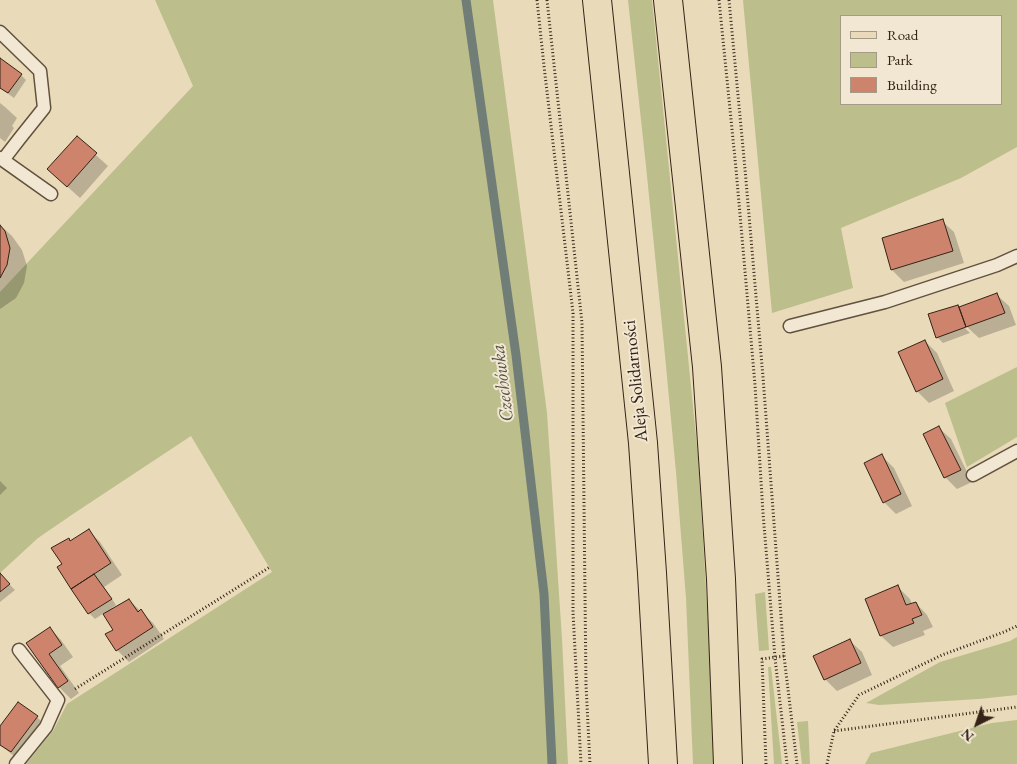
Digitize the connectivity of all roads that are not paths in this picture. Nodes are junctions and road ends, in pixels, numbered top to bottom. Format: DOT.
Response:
graph roads {
  1 [pos="597,0"];
  2 [pos="668,0"];
  3 [pos="0,32"];
  4 [pos="2,159"];
  5 [pos="51,194"];
  6 [pos="1017,256"];
  7 [pos="790,326"];
  8 [pos="1017,452"];
  9 [pos="973,475"];
  10 [pos="18,650"];
  11 [pos="16,764"];
  12 [pos="663,764"];
  13 [pos="728,764"];
  1 -- 12 [label="main road, Aleja Solidarności"];
  2 -- 13 [label="main road"];
  3 -- 4 [label="lane"];
  4 -- 5 [label="lane"];
  6 -- 7 [label="lane"];
  8 -- 9 [label="lane"];
  10 -- 11 [label="lane"];
}
